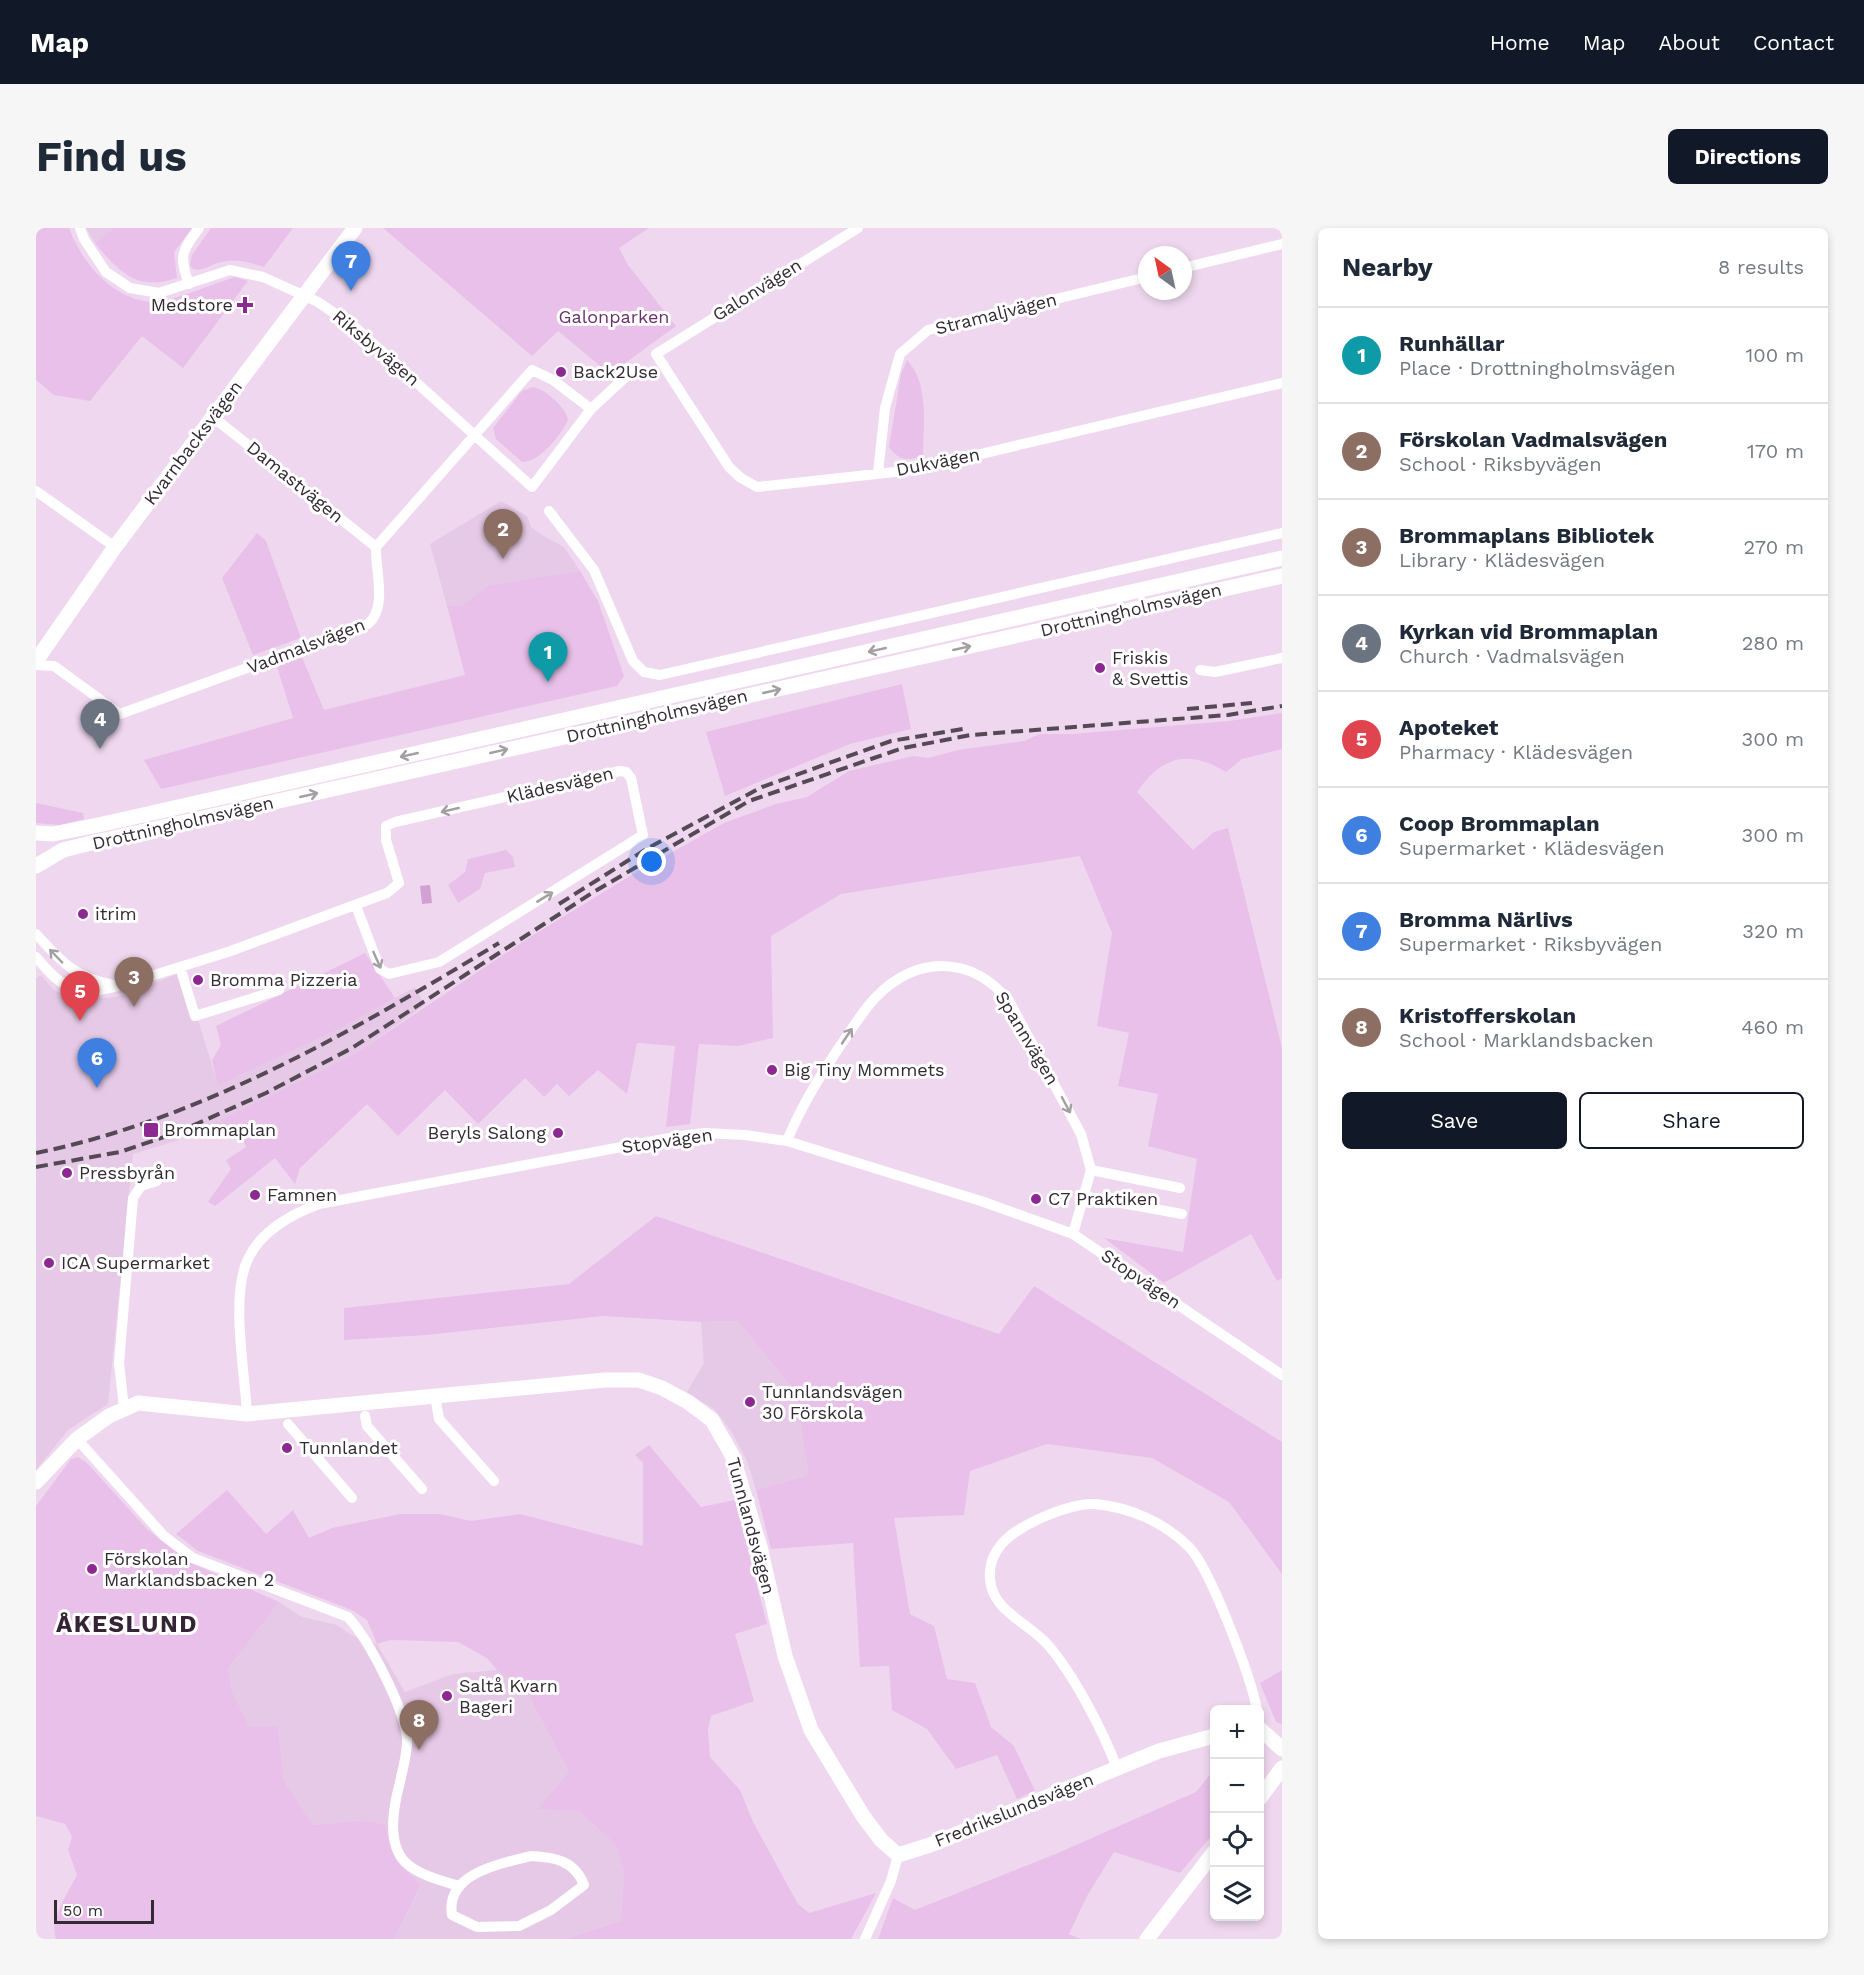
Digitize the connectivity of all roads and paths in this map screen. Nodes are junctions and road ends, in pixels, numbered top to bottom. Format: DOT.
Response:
graph roads {
  1 [pos="80,228"];
  2 [pos="199,228"];
  3 [pos="355,228"];
  4 [pos="858,228"];
  5 [pos="1282,244"];
  6 [pos="1192,266"];
  7 [pos="1138,279"];
  8 [pos="189,284"];
  9 [pos="304,295"];
  10 [pos="656,354"];
  11 [pos="632,371"];
  12 [pos="1282,383"];
  13 [pos="591,409"];
  14 [pos="213,417"];
  15 [pos="476,434"];
  16 [pos="878,473"];
  17 [pos="36,491"];
  18 [pos="549,511"];
  19 [pos="1282,533"];
  20 [pos="115,547"];
  21 [pos="376,547"];
  22 [pos="1282,558"];
  23 [pos="1282,576"];
  24 [pos="1282,658"];
  25 [pos="36,663"];
  26 [pos="1200,670"];
  27 [pos="36,833"];
  28 [pos="36,866"];
  29 [pos="356,906"];
  30 [pos="36,934"];
  31 [pos="36,957"];
  32 [pos="180,967"];
  33 [pos="119,986"];
  34 [pos="279,990"];
  35 [pos="788,1141"];
  36 [pos="1091,1170"];
  37 [pos="157,1181"];
  38 [pos="1180,1188"];
  39 [pos="1083,1196"];
  40 [pos="1182,1214"];
  41 [pos="1073,1234"];
  42 [pos="1282,1375"];
  43 [pos="435,1396"];
  44 [pos="124,1408"];
  45 [pos="247,1414"];
  46 [pos="364,1416"];
  47 [pos="288,1424"];
  48 [pos="77,1439"];
  49 [pos="494,1481"];
  50 [pos="36,1482"];
  51 [pos="422,1489"];
  52 [pos="352,1498"];
  53 [pos="1255,1705"];
  54 [pos="1264,1732"];
  55 [pos="1210,1737"];
  56 [pos="1282,1749"];
  57 [pos="1117,1768"];
  58 [pos="1282,1768"];
  59 [pos="1264,1793"];
  60 [pos="898,1855"];
  61 [pos="1210,1858"];
  62 [pos="459,1886"];
  63 [pos="865,1939"];
  64 [pos="1147,1939"];
  1 -- 8 [label="street, Riksbyvägen"];
  2 -- 8 [label="street"];
  3 -- 9 [label="main road, Kvarnbacksvägen"];
  4 -- 10 [label="street, Galonvägen"];
  5 -- 6 [label="street"];
  7 -- 16 [label="street, Stramaljvägen"];
  8 -- 9 [label="street, Riksbyvägen"];
  9 -- 14 [label="main road, Kvarnbacksvägen"];
  9 -- 15 [label="street, Riksbyvägen"];
  10 -- 16 [label="street, Dukvägen"];
  11 -- 13 [label="street"];
  12 -- 16 [label="street, Dukvägen"];
  13 -- 15 [label="street"];
  13 -- 15 [label="street, Riksbyvägen"];
  14 -- 20 [label="main road, Kvarnbacksvägen"];
  14 -- 21 [label="street, Damastvägen"];
  15 -- 21 [label="street"];
  17 -- 20 [label="street"];
  18 -- 19 [label="street"];
  20 -- 25 [label="main road, Kvarnbacksvägen"];
  21 -- 25 [label="street, Vadmalsvägen"];
  22 -- 27 [label="main road, Drottningholmsvägen, one-way"];
  28 -- 23 [label="main road, Drottningholmsvägen, one-way"];
  24 -- 26 [label="street"];
  29 -- 29 [label="street, Klädesvägen, one-way"];
  29 -- 32 [label="street, Klädesvägen"];
  33 -- 30 [label="street, one-way"];
  31 -- 33 [label="street, Klädesvägen"];
  32 -- 33 [label="street, Klädesvägen"];
  32 -- 34 [label="street"];
  35 -- 36 [label="street, Spannvägen, one-way"];
  35 -- 41 [label="street, Stopvägen"];
  35 -- 45 [label="street, Stopvägen"];
  36 -- 38 [label="street"];
  36 -- 39 [label="street"];
  37 -- 44 [label="street"];
  39 -- 40 [label="street"];
  39 -- 41 [label="street"];
  41 -- 42 [label="street, Stopvägen"];
  43 -- 45 [label="main road, Tunnlandsvägen"];
  43 -- 49 [label="street"];
  43 -- 60 [label="main road, Tunnlandsvägen"];
  44 -- 45 [label="main road, Tunnlandsvägen"];
  44 -- 48 [label="main road, Tunnlandsvägen"];
  46 -- 51 [label="street"];
  47 -- 52 [label="street"];
  48 -- 50 [label="main road, Tunnlandsvägen"];
  48 -- 62 [label="street"];
  53 -- 57 [label="street"];
  54 -- 56 [label="main road"];
  55 -- 57 [label="main road, Fredrikslundsvägen"];
  57 -- 60 [label="main road, Fredrikslundsvägen"];
  58 -- 59 [label="main road"];
  60 -- 63 [label="street"];
  61 -- 64 [label="main road"];
  62 -- 62 [label="street"];
}
